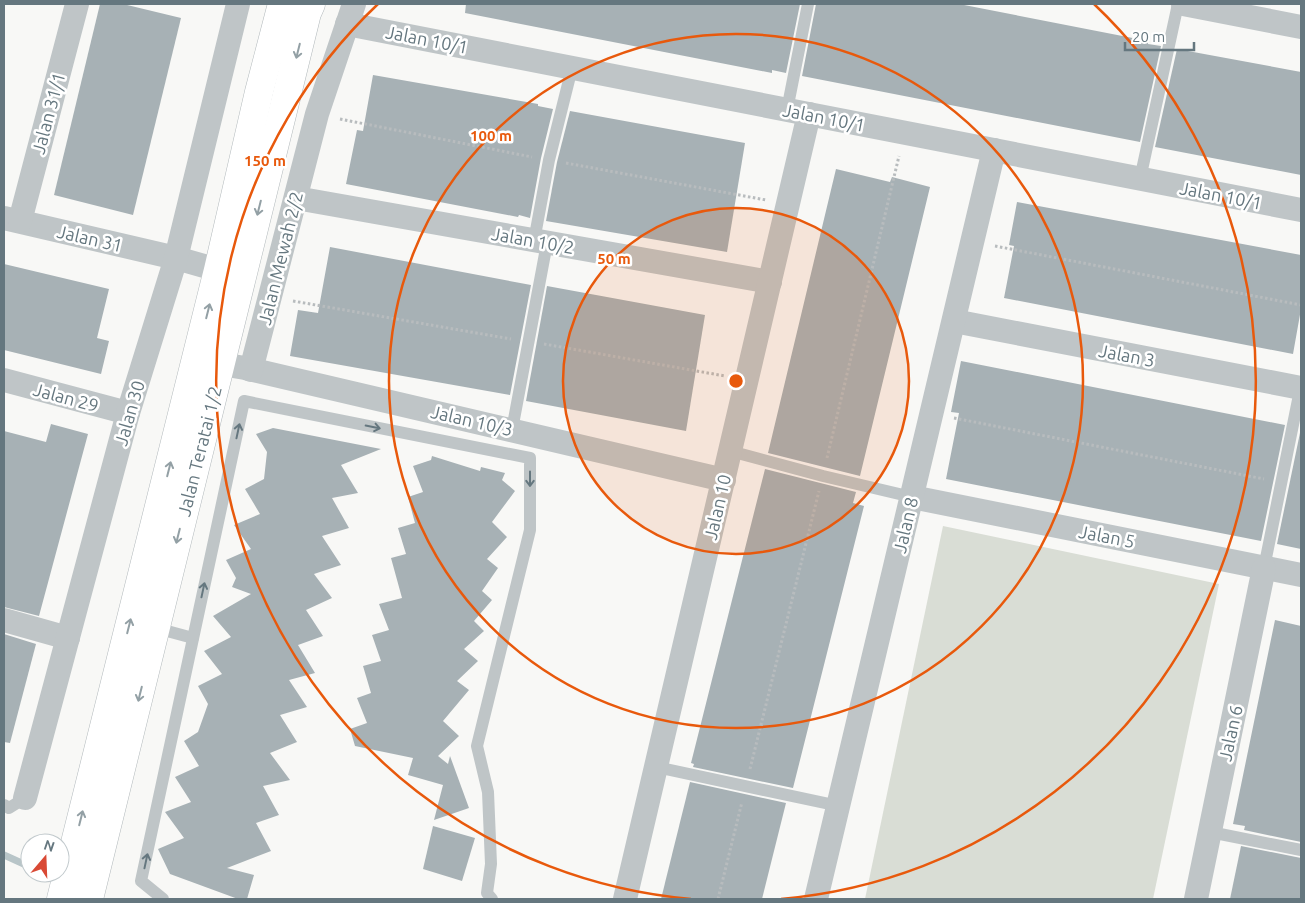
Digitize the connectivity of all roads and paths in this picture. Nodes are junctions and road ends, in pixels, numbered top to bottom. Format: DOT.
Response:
graph roads {
  1 [pos="77,4"];
  2 [pos="238,4"];
  3 [pos="282,4"];
  4 [pos="311,4"];
  5 [pos="808,4"];
  6 [pos="1178,4"];
  7 [pos="1183,4"];
  8 [pos="350,14"];
  9 [pos="1301,28"];
  10 [pos="572,68"];
  11 [pos="798,112"];
  12 [pos="904,133"];
  13 [pos="994,150"];
  14 [pos="1140,179"];
  15 [pos="296,198"];
  16 [pos="1301,210"];
  17 [pos="12,219"];
  18 [pos="541,242"];
  19 [pos="972,242"];
  20 [pos="176,258"];
  21 [pos="218,270"];
  22 [pos="770,282"];
  23 [pos="1301,306"];
  24 [pos="954,321"];
  25 [pos="220,364"];
  26 [pos="251,370"];
  27 [pos="4,380"];
  28 [pos="1301,387"];
  29 [pos="128,413"];
  30 [pos="932,413"];
  31 [pos="519,431"];
  32 [pos="730,451"];
  33 [pos="530,458"];
  34 [pos="823,476"];
  35 [pos="724,480"];
  36 [pos="1281,483"];
  37 [pos="912,497"];
  38 [pos="1264,568"];
  39 [pos="1301,575"];
  40 [pos="4,620"];
  41 [pos="156,628"];
  42 [pos="68,638"];
  43 [pos="193,638"];
  44 [pos="656,767"];
  45 [pos="746,786"];
  46 [pos="14,801"];
  47 [pos="838,806"];
  48 [pos="1210,832"];
  49 [pos="1301,850"];
  50 [pos="61,899"];
  51 [pos="89,899"];
  52 [pos="162,899"];
  53 [pos="492,899"];
  54 [pos="625,899"];
  55 [pos="718,899"];
  56 [pos="816,899"];
  57 [pos="1196,899"];
  1 -- 17 [label="street, Jalan 31/1"];
  2 -- 20 [label="street, Jalan 30"];
  3 -- 21 [label="main road, Jalan Teratai 1/2"];
  4 -- 25 [label="main road, Jalan Teratai 1/2, one-way"];
  5 -- 11 [label="lane"];
  6 -- 14 [label="lane"];
  7 -- 9 [label="street"];
  8 -- 10 [label="street, Jalan 10/1"];
  8 -- 15 [label="street, Jalan Mewah 2/2"];
  10 -- 11 [label="street, Jalan 10/1"];
  10 -- 18 [label="lane"];
  11 -- 12 [label="street, Jalan 10/1"];
  11 -- 22 [label="street, Jalan 10"];
  12 -- 13 [label="street, Jalan 10/1"];
  12 -- 34 [label="path"];
  13 -- 14 [label="street, Jalan 10/1"];
  13 -- 19 [label="street, Jalan 8"];
  14 -- 16 [label="street, Jalan 10/1"];
  15 -- 18 [label="street, Jalan 10/2"];
  15 -- 26 [label="street, Jalan Mewah 2/2"];
  17 -- 20 [label="street, Jalan 31"];
  18 -- 22 [label="street, Jalan 10/2"];
  18 -- 31 [label="lane"];
  19 -- 23 [label="path"];
  19 -- 24 [label="street, Jalan 8"];
  20 -- 21 [label="street, Jalan 31"];
  20 -- 29 [label="street, Jalan 30"];
  50 -- 21 [label="main road, Jalan Teratai 1/2, one-way"];
  22 -- 32 [label="street, Jalan 10"];
  24 -- 28 [label="street, Jalan 3"];
  24 -- 30 [label="street, Jalan 8"];
  25 -- 26 [label="street, Jalan 10/3"];
  25 -- 41 [label="main road, Jalan Teratai 1/2, one-way"];
  26 -- 31 [label="street, Jalan 10/3"];
  27 -- 29 [label="street, Jalan 29"];
  28 -- 36 [label="lane"];
  29 -- 42 [label="street, Jalan 30"];
  30 -- 36 [label="path"];
  30 -- 37 [label="street, Jalan 8"];
  31 -- 33 [label="lane"];
  31 -- 35 [label="street, Jalan 10/3"];
  32 -- 34 [label="lane"];
  32 -- 35 [label="street, Jalan 10"];
  43 -- 33 [label="lane, one-way"];
  33 -- 53 [label="lane, one-way"];
  34 -- 37 [label="lane"];
  34 -- 45 [label="path"];
  35 -- 44 [label="street, Jalan 10"];
  36 -- 38 [label="lane"];
  37 -- 38 [label="street, Jalan 5"];
  37 -- 47 [label="street, Jalan 8"];
  38 -- 39 [label="street, Jalan 5"];
  38 -- 48 [label="street, Jalan 6"];
  40 -- 42 [label="street"];
  41 -- 43 [label="lane"];
  41 -- 51 [label="main road, Jalan Teratai 1/2, one-way"];
  42 -- 46 [label="street, Jalan 30"];
  52 -- 43 [label="lane, one-way"];
  44 -- 45 [label="lane"];
  44 -- 54 [label="street, Jalan 10"];
  45 -- 47 [label="lane"];
  45 -- 55 [label="path"];
  47 -- 56 [label="street, Jalan 8"];
  48 -- 49 [label="lane"];
  48 -- 57 [label="street, Jalan 6"];
}
